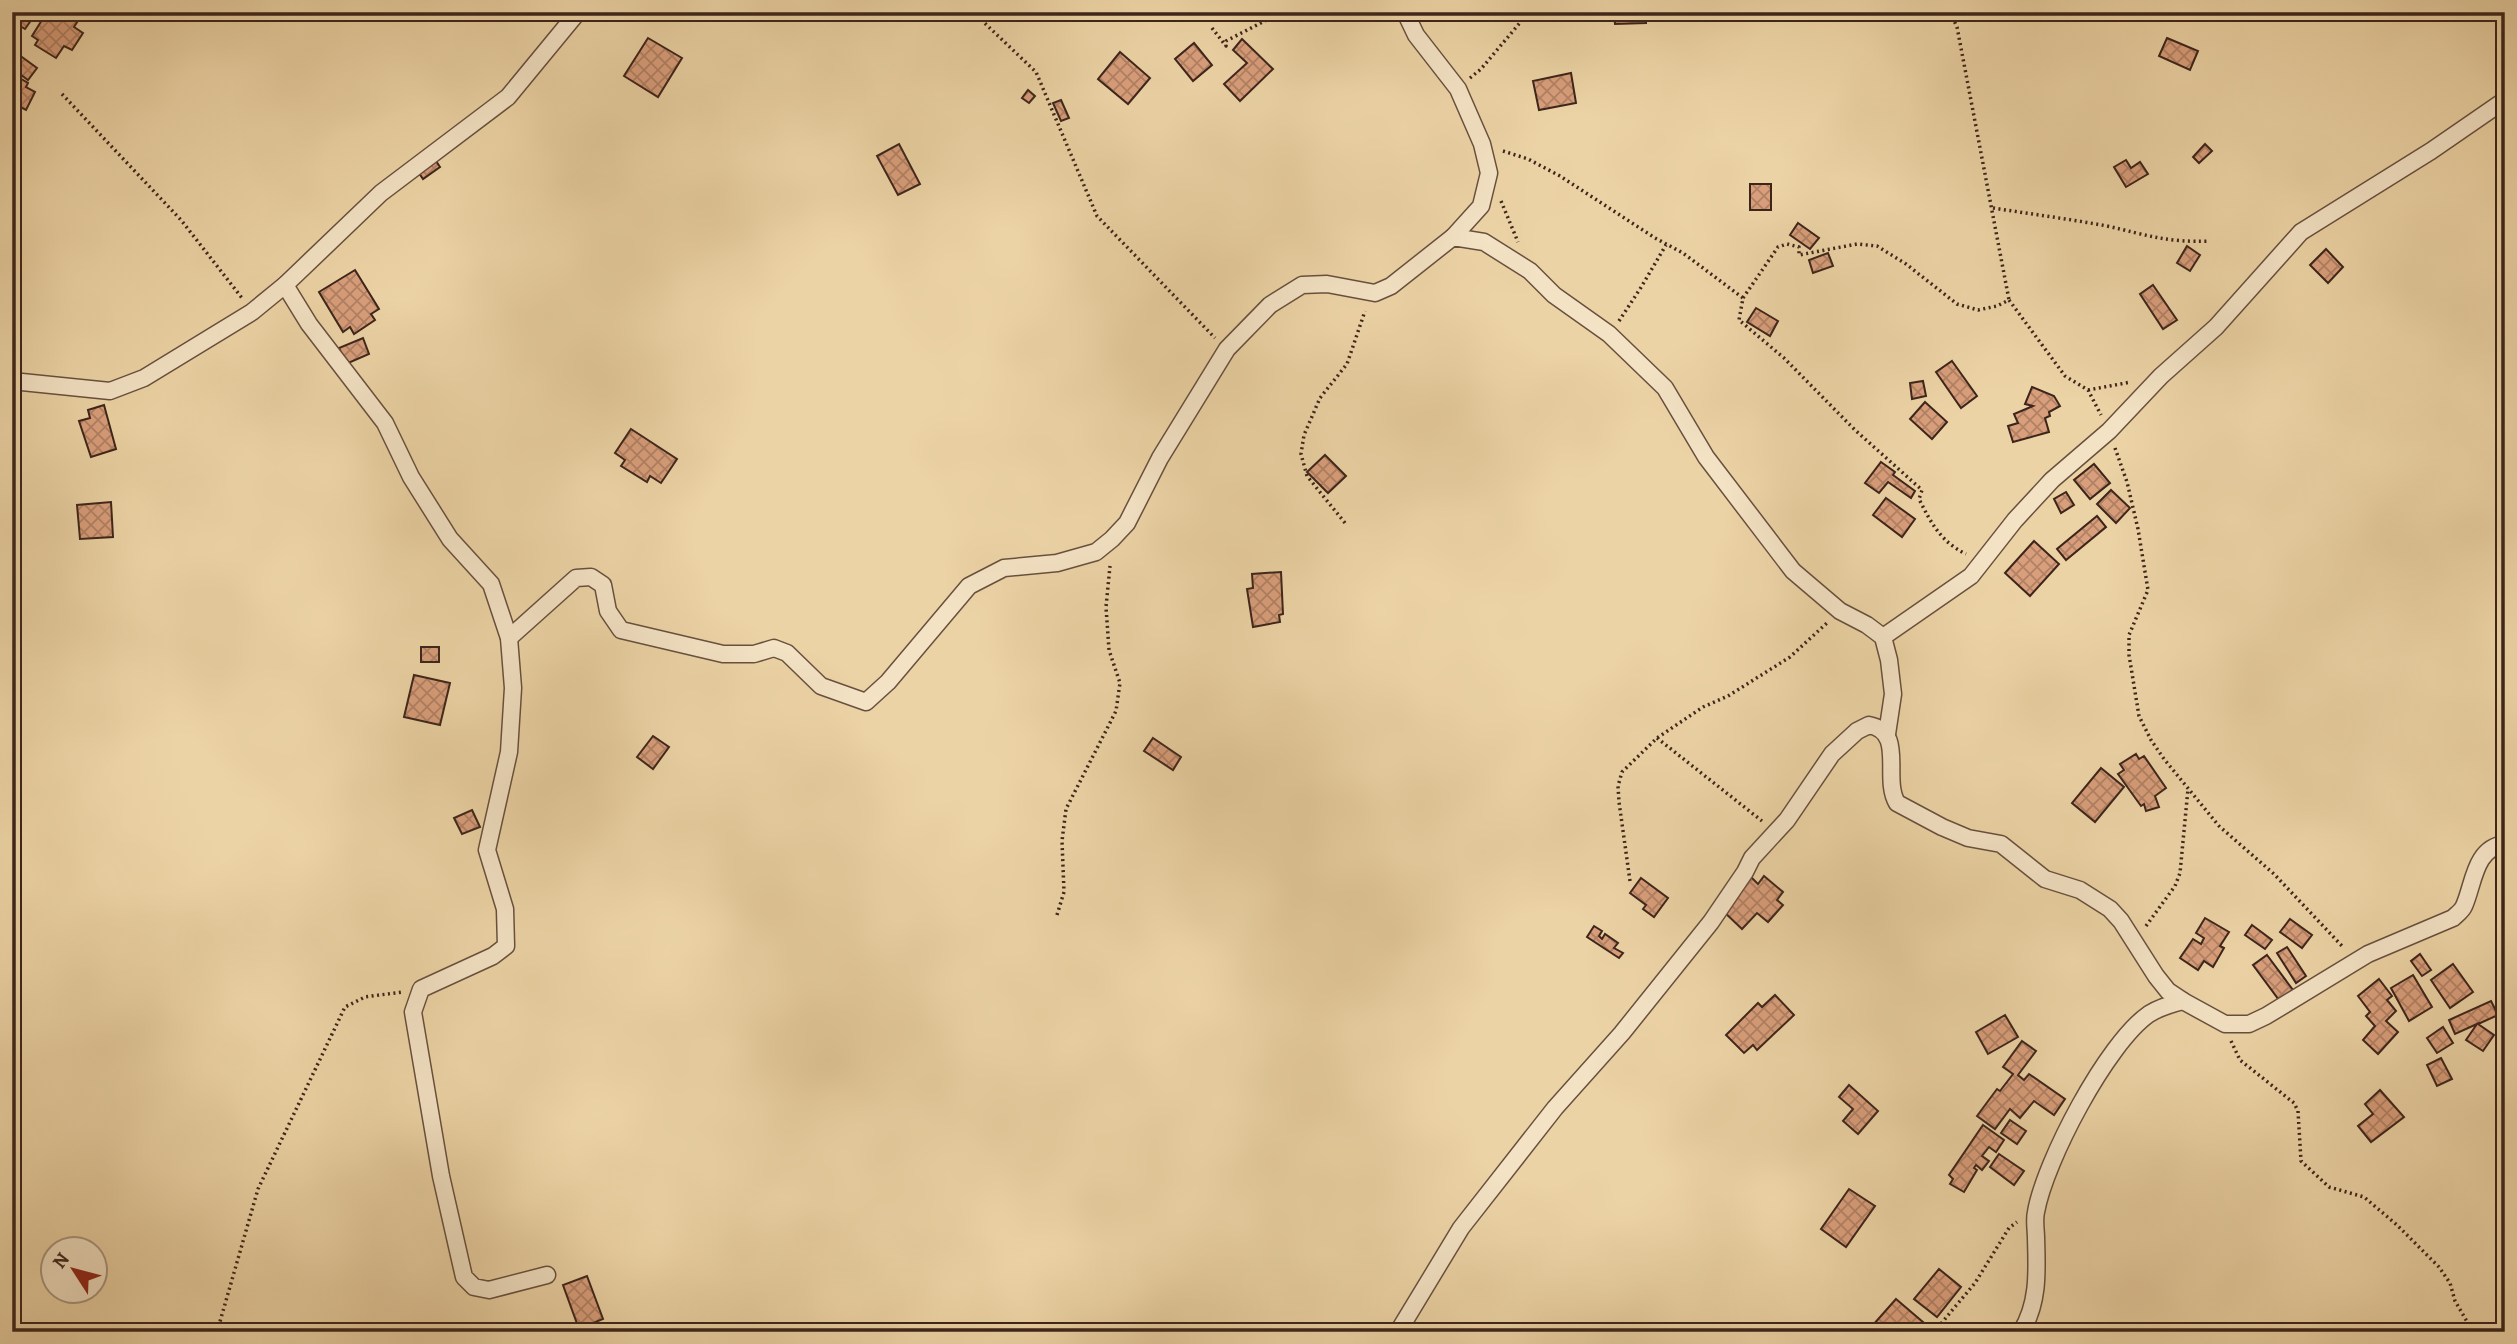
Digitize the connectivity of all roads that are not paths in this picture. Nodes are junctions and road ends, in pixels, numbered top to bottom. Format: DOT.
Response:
graph roads {
  1 [pos="578,12"];
  2 [pos="1405,12"];
  3 [pos="2505,100"];
  4 [pos="1453,237"];
  5 [pos="285,285"];
  6 [pos="12,381"];
  7 [pos="1883,637"];
  8 [pos="509,638"];
  9 [pos="1887,734"];
  10 [pos="2505,844"];
  11 [pos="2183,1001"];
  12 [pos="547,1275"];
  13 [pos="1398,1332"];
  14 [pos="2021,1332"];
  1 -- 5 [label="street"];
  2 -- 4 [label="street"];
  3 -- 7 [label="street"];
  4 -- 7 [label="street"];
  4 -- 8 [label="street"];
  5 -- 6 [label="street"];
  5 -- 8 [label="street"];
  7 -- 9 [label="street"];
  8 -- 12 [label="street"];
  9 -- 11 [label="street"];
  9 -- 13 [label="street"];
  10 -- 11 [label="street"];
  11 -- 14 [label="street"];
}
